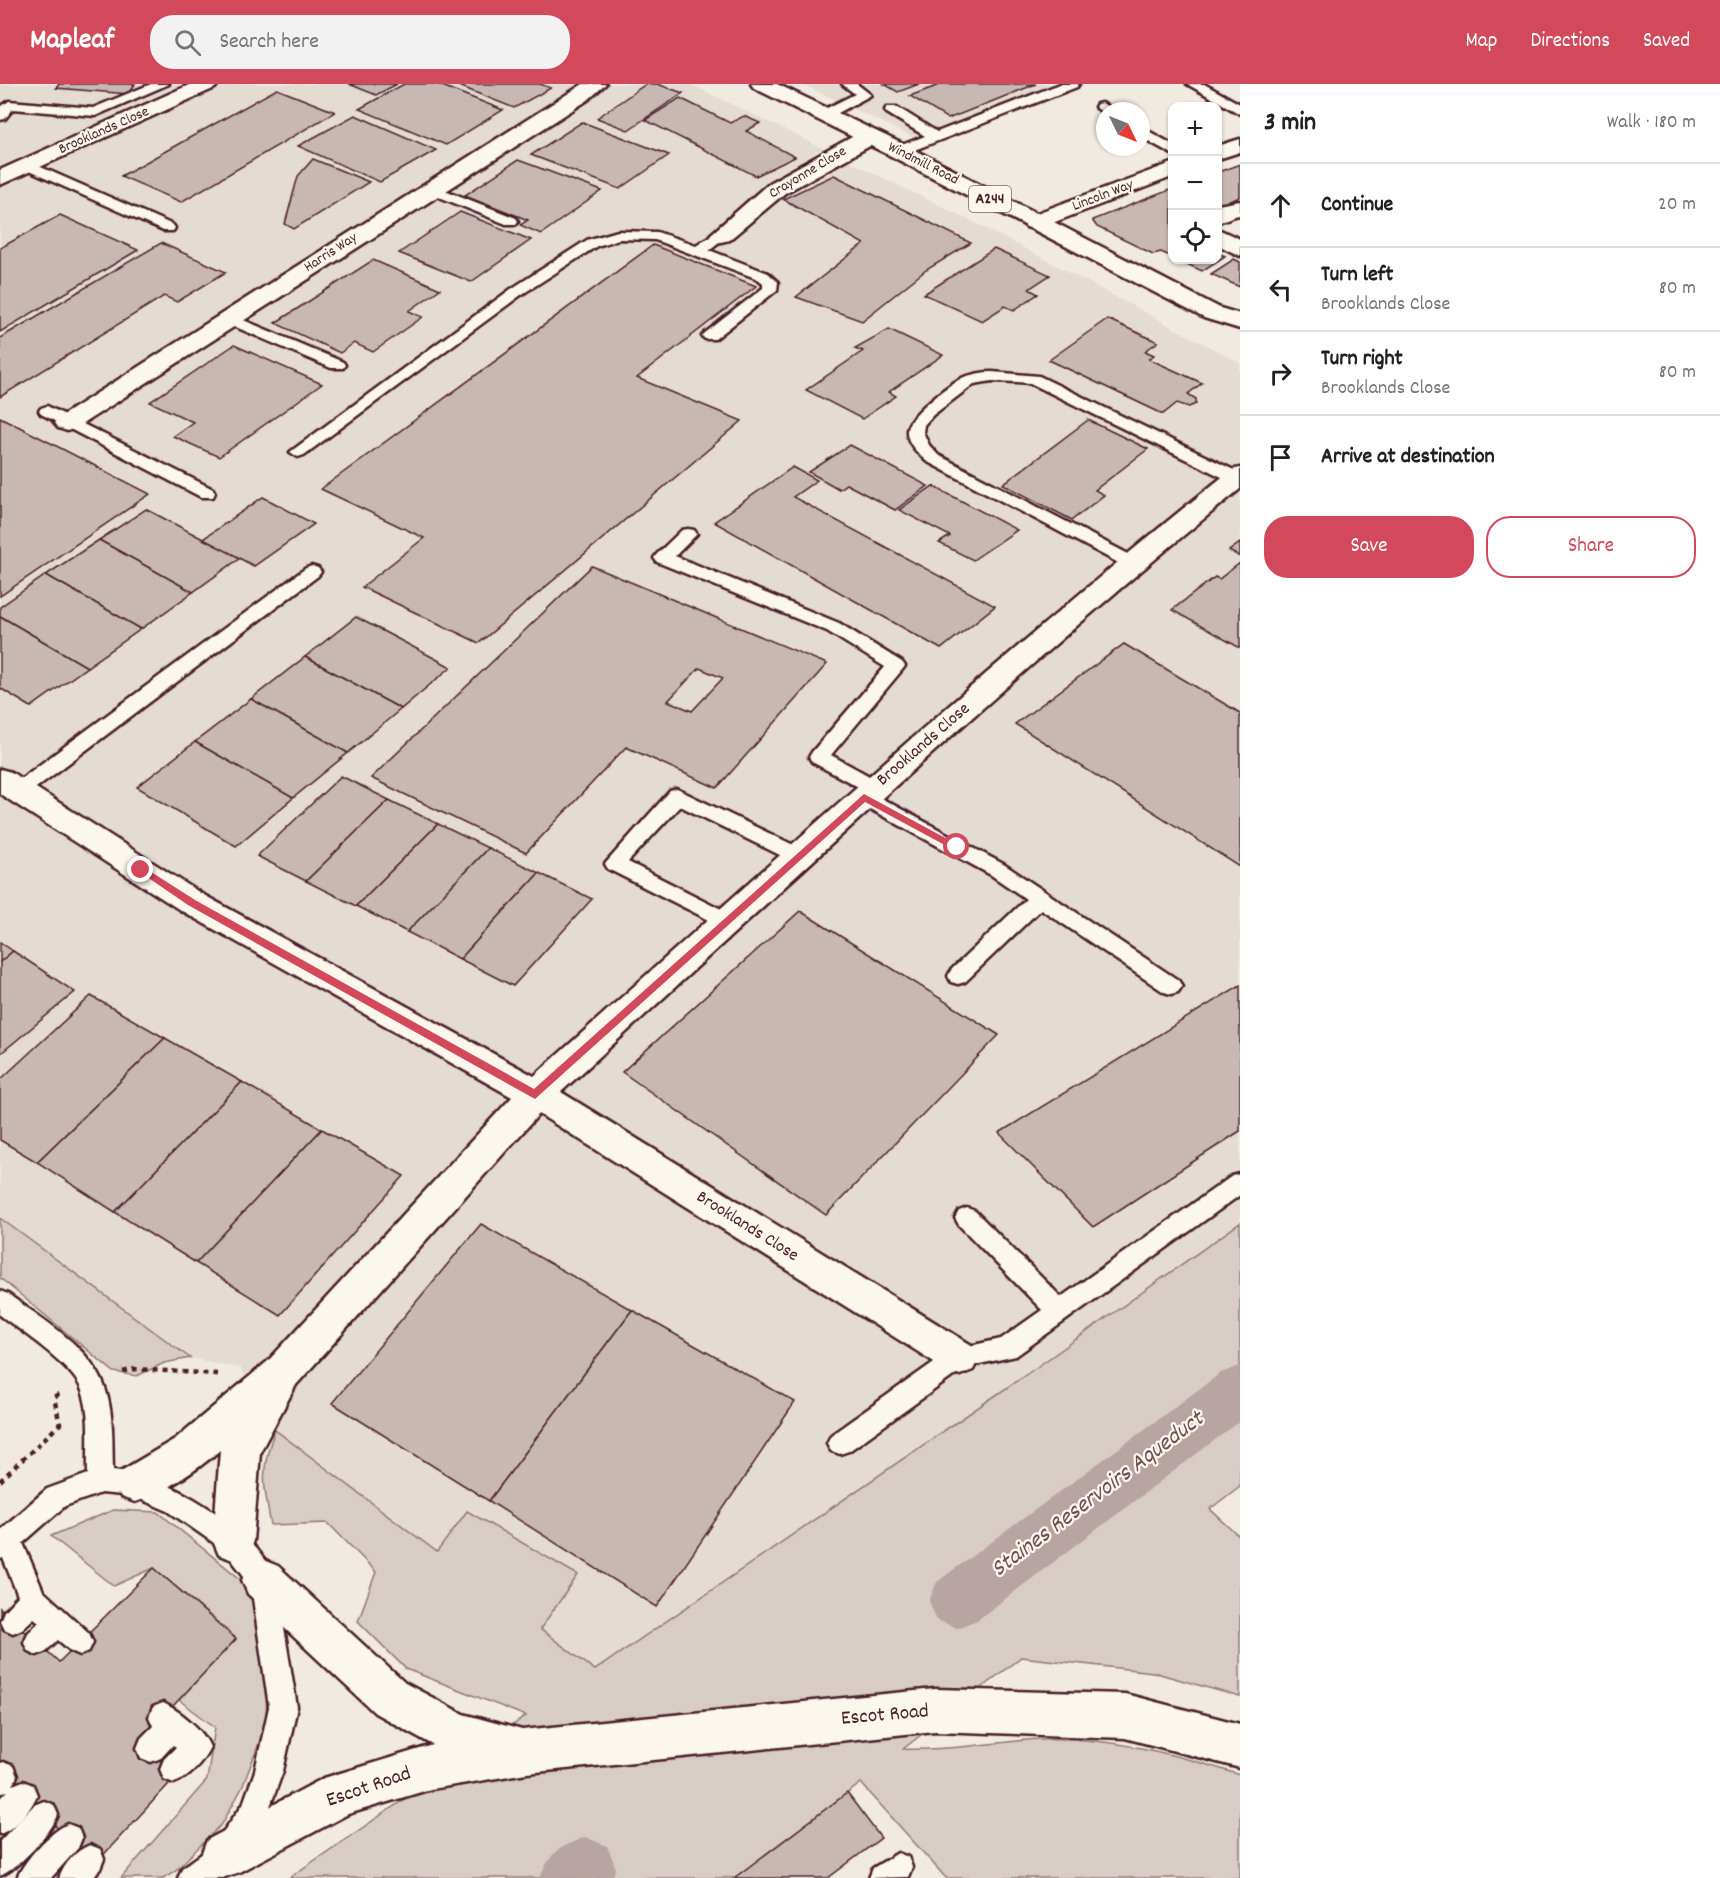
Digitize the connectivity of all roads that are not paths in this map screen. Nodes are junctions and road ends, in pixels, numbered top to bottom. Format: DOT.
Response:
graph roads {
  1 [pos="162,84"];
  2 [pos="208,84"];
  3 [pos="596,84"];
  4 [pos="849,84"];
  5 [pos="1072,84"];
  6 [pos="1194,84"];
  7 [pos="768,85"];
  8 [pos="892,110"];
  9 [pos="1240,110"];
  10 [pos="824,115"];
  11 [pos="0,116"];
  12 [pos="1150,136"];
  13 [pos="869,137"];
  14 [pos="936,137"];
  15 [pos="1240,145"];
  16 [pos="1168,147"];
  17 [pos="899,151"];
  18 [pos="1222,152"];
  19 [pos="27,165"];
  20 [pos="1168,172"];
  21 [pos="0,178"];
  22 [pos="432,189"];
  23 [pos="1240,208"];
  24 [pos="1222,211"];
  25 [pos="511,221"];
  26 [pos="1034,222"];
  27 [pos="168,228"];
  28 [pos="721,236"];
  29 [pos="1222,238"];
  30 [pos="1240,249"];
  31 [pos="698,251"];
  32 [pos="1212,314"];
  33 [pos="229,319"];
  34 [pos="1240,322"];
  35 [pos="710,336"];
  36 [pos="1240,341"];
  37 [pos="337,365"];
  38 [pos="47,411"];
  39 [pos="67,423"];
  40 [pos="298,452"];
  41 [pos="1239,477"];
  42 [pos="207,493"];
  43 [pos="688,534"];
  44 [pos="1132,563"];
  45 [pos="312,572"];
  46 [pos="9,785"];
  47 [pos="870,792"];
  48 [pos="800,856"];
  49 [pos="1040,897"];
  50 [pos="728,921"];
  51 [pos="958,976"];
  52 [pos="1171,986"];
  53 [pos="535,1095"];
  54 [pos="1240,1183"];
  55 [pos="967,1218"];
  56 [pos="0,1301"];
  57 [pos="1059,1311"];
  58 [pos="960,1358"];
  59 [pos="282,1373"];
  60 [pos="840,1443"];
  61 [pos="118,1483"];
  62 [pos="233,1541"];
  63 [pos="4,1543"];
  64 [pos="263,1580"];
  65 [pos="33,1600"];
  66 [pos="13,1620"];
  67 [pos="58,1622"];
  68 [pos="37,1642"];
  69 [pos="80,1642"];
  70 [pos="1240,1746"];
  71 [pos="151,1748"];
  72 [pos="526,1751"];
  73 [pos="174,1769"];
  74 [pos="9,1784"];
  75 [pos="44,1815"];
  76 [pos="0,1820"];
  77 [pos="68,1838"];
  78 [pos="0,1862"];
  79 [pos="208,1867"];
  80 [pos="31,1878"];
  1 -- 11 [label="lane"];
  2 -- 19 [label="street, Brooklands Close"];
  3 -- 22 [label="street, Harris Way"];
  4 -- 10 [label="lane"];
  5 -- 14 [label="lane"];
  6 -- 9 [label="lane"];
  7 -- 10 [label="street, Windmill Road / A244"];
  8 -- 14 [label="lane"];
  10 -- 13 [label="street, Windmill Road / A244"];
  12 -- 16 [label="lane"];
  13 -- 17 [label="street, Windmill Road / A244"];
  13 -- 28 [label="street, Crayonne Close"];
  14 -- 17 [label="lane"];
  15 -- 18 [label="street"];
  17 -- 26 [label="street, Windmill Road / A244"];
  19 -- 21 [label="street, Brooklands Close"];
  19 -- 27 [label="lane"];
  20 -- 26 [label="street, Lincoln Way"];
  22 -- 25 [label="lane"];
  22 -- 33 [label="street, Harris Way"];
  23 -- 24 [label="street"];
  26 -- 32 [label="street, Windmill Road / A244"];
  28 -- 31 [label="lane"];
  29 -- 30 [label="street"];
  31 -- 35 [label="lane"];
  31 -- 40 [label="lane"];
  32 -- 34 [label="street, Windmill Road / A244"];
  32 -- 36 [label="street, Windmill Road / A244"];
  33 -- 37 [label="lane"];
  33 -- 39 [label="street, Harris Way"];
  38 -- 39 [label="lane"];
  39 -- 42 [label="lane"];
  41 -- 44 [label="street, Brooklands Close"];
  41 -- 44 [label="lane"];
  43 -- 47 [label="lane"];
  44 -- 47 [label="street, Brooklands Close"];
  45 -- 46 [label="lane"];
  46 -- 53 [label="street, Brooklands Close"];
  47 -- 48 [label="street, Brooklands Close"];
  47 -- 49 [label="lane"];
  48 -- 50 [label="street, Brooklands Close"];
  48 -- 50 [label="lane"];
  49 -- 51 [label="lane"];
  49 -- 52 [label="lane"];
  50 -- 53 [label="street, Brooklands Close"];
  53 -- 58 [label="street, Brooklands Close"];
  53 -- 59 [label="street, Brooklands Close"];
  54 -- 57 [label="lane"];
  55 -- 57 [label="lane"];
  56 -- 61 [label="lane"];
  57 -- 58 [label="lane"];
  58 -- 60 [label="lane"];
  59 -- 61 [label="street"];
  59 -- 62 [label="street"];
  61 -- 62 [label="lane"];
  61 -- 63 [label="lane"];
  62 -- 64 [label="lane"];
  63 -- 65 [label="lane"];
  64 -- 72 [label="street, Escot Road"];
  64 -- 79 [label="lane"];
  65 -- 66 [label="lane"];
  65 -- 67 [label="lane"];
  67 -- 68 [label="lane"];
  67 -- 69 [label="lane"];
  70 -- 72 [label="street, Escot Road"];
  71 -- 73 [label="lane"];
  72 -- 79 [label="street, Escot Road"];
  74 -- 76 [label="lane"];
  75 -- 78 [label="lane"];
  77 -- 80 [label="lane"];
}
